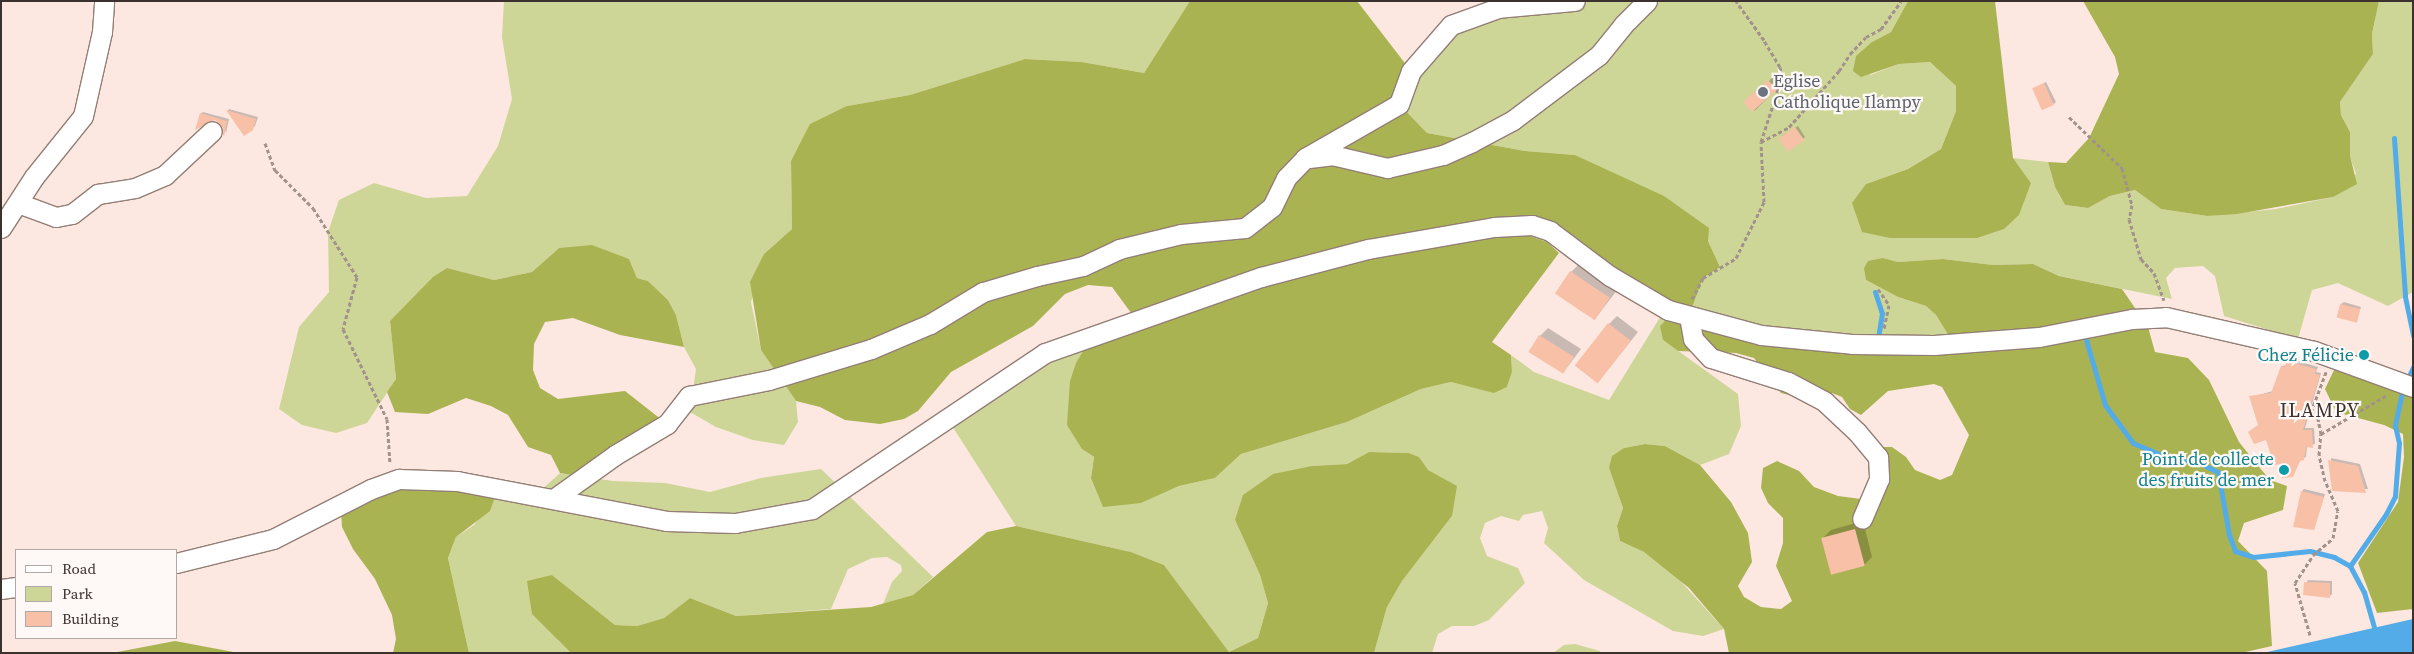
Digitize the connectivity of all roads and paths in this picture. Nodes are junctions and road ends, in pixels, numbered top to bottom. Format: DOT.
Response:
graph roads {
  1 [pos="104,1"];
  2 [pos="1574,1"];
  3 [pos="1647,1"];
  4 [pos="1736,1"];
  5 [pos="1901,1"];
  6 [pos="2069,117"];
  7 [pos="212,131"];
  8 [pos="1761,142"];
  9 [pos="265,143"];
  10 [pos="1305,158"];
  11 [pos="18,203"];
  12 [pos="1,228"];
  13 [pos="1878,289"];
  14 [pos="1689,316"];
  15 [pos="2166,317"];
  16 [pos="1882,344"];
  17 [pos="2334,357"];
  18 [pos="2408,385"];
  19 [pos="2321,434"];
  20 [pos="389,482"];
  21 [pos="555,498"];
  22 [pos="1862,519"];
  23 [pos="178,563"];
  24 [pos="15,587"];
  25 [pos="1,589"];
  26 [pos="2310,635"];
  1 -- 11 [label="street"];
  2 -- 10 [label="street"];
  3 -- 10 [label="street"];
  4 -- 8 [label="path"];
  5 -- 8 [label="path"];
  6 -- 15 [label="path"];
  7 -- 11 [label="street"];
  8 -- 14 [label="path"];
  9 -- 20 [label="path"];
  10 -- 21 [label="street"];
  11 -- 12 [label="street"];
  13 -- 16 [label="path"];
  14 -- 16 [label="street"];
  14 -- 21 [label="street"];
  14 -- 22 [label="street"];
  15 -- 16 [label="street"];
  15 -- 17 [label="street"];
  17 -- 18 [label="street"];
  17 -- 19 [label="path"];
  18 -- 19 [label="path"];
  19 -- 26 [label="path"];
  20 -- 21 [label="street"];
  20 -- 23 [label="street"];
  24 -- 25 [label="street"];
}
